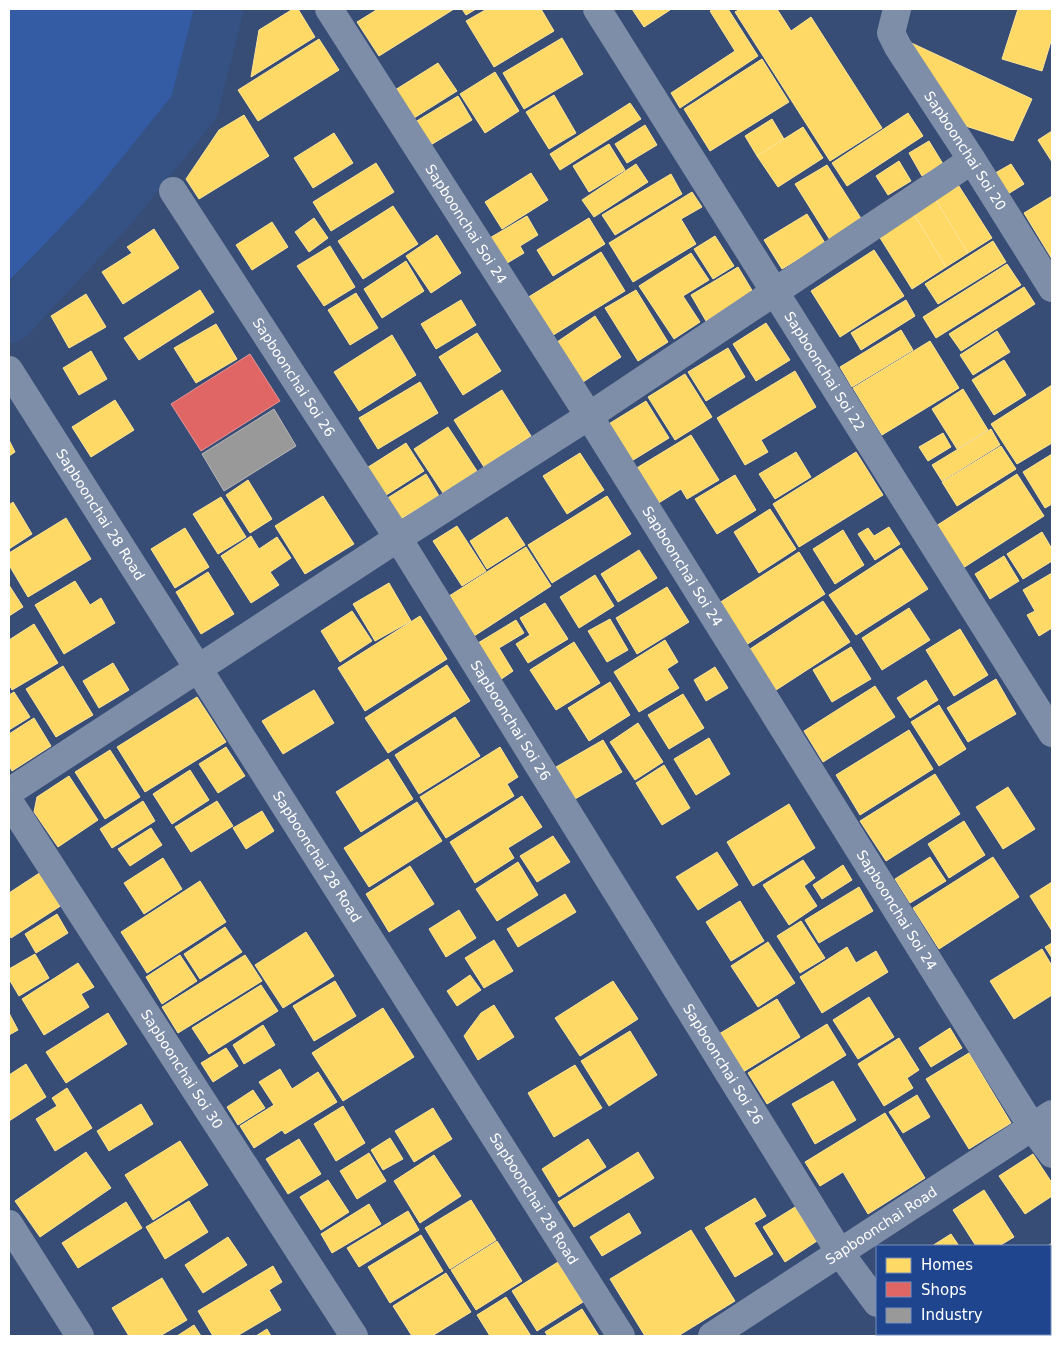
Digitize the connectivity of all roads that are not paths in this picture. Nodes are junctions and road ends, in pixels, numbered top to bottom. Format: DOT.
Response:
graph roads {
  1 [pos="329,9"];
  2 [pos="597,9"];
  3 [pos="897,9"];
  4 [pos="972,160"];
  5 [pos="173,191"];
  6 [pos="1052,288"];
  7 [pos="774,293"];
  8 [pos="11,374"];
  9 [pos="589,416"];
  10 [pos="398,538"];
  11 [pos="198,668"];
  12 [pos="1052,733"];
  13 [pos="9,792"];
  14 [pos="9,801"];
  15 [pos="1042,1120"];
  16 [pos="1052,1154"];
  17 [pos="9,1224"];
  18 [pos="840,1253"];
  19 [pos="876,1302"];
  20 [pos="80,1336"];
  21 [pos="354,1336"];
  22 [pos="621,1336"];
  23 [pos="712,1336"];
  1 -- 9 [label="street, Sapboonchai Soi 24"];
  2 -- 7 [label="street, Sapboonchai Soi 22"];
  3 -- 4 [label="street, Sapboonchai Soi 20"];
  4 -- 6 [label="street, Sapboonchai Soi 20"];
  4 -- 7 [label="street"];
  5 -- 10 [label="street, Sapboonchai Soi 26"];
  7 -- 9 [label="street"];
  7 -- 12 [label="street, Sapboonchai Soi 22"];
  8 -- 11 [label="street, Sapboonchai 28 Road"];
  9 -- 10 [label="street"];
  9 -- 15 [label="street, Sapboonchai Soi 24"];
  10 -- 11 [label="street"];
  10 -- 18 [label="street, Sapboonchai Soi 26"];
  11 -- 13 [label="street"];
  11 -- 22 [label="street, Sapboonchai 28 Road"];
  14 -- 21 [label="street, Sapboonchai Soi 30"];
  15 -- 16 [label="street, Sapboonchai Soi 24"];
  15 -- 18 [label="street, Sapboonchai Road"];
  17 -- 20 [label="street"];
  18 -- 19 [label="street, Sapboonchai Soi 26"];
  18 -- 23 [label="street, Sapboonchai Road"];
}
